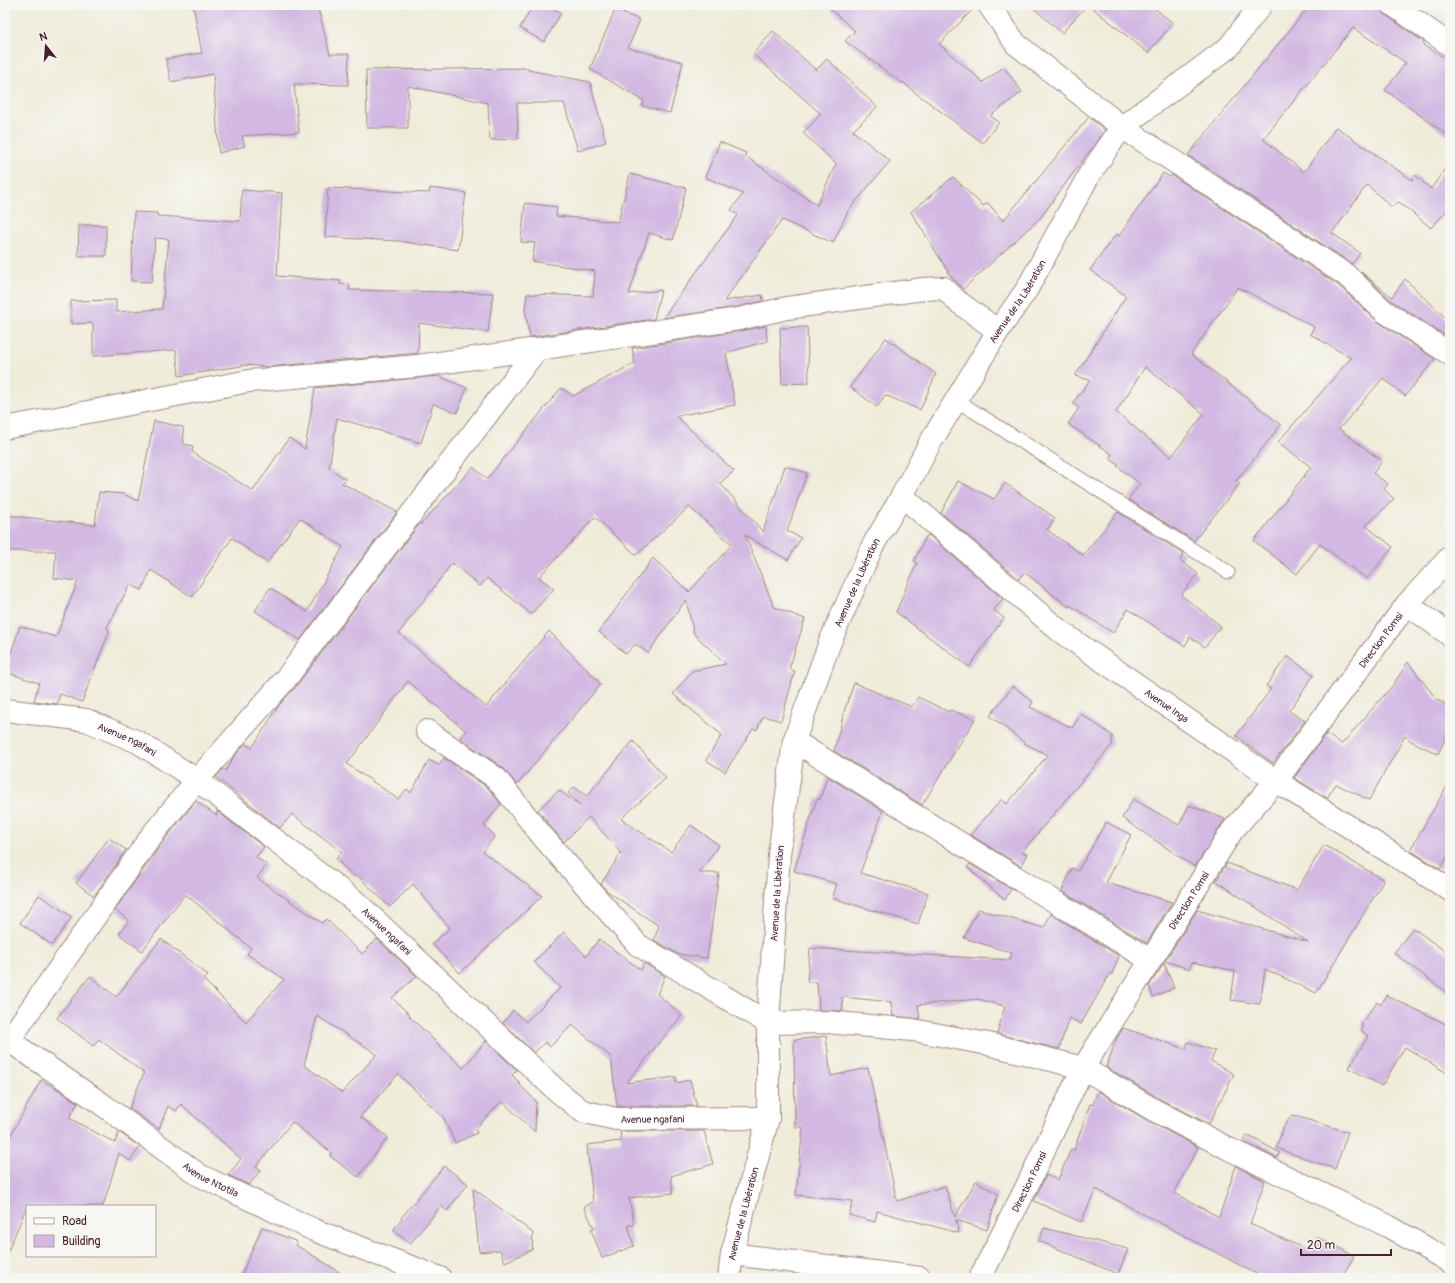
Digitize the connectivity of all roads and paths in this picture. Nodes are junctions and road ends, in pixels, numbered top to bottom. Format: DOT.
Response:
graph roads {
  1 [pos="989,5"];
  2 [pos="1261,5"];
  3 [pos="1393,5"];
  4 [pos="1450,45"];
  5 [pos="1122,127"];
  6 [pos="998,331"];
  7 [pos="537,349"];
  8 [pos="1450,354"];
  9 [pos="956,400"];
  10 [pos="5,428"];
  11 [pos="902,496"];
  12 [pos="1450,557"];
  13 [pos="1228,572"];
  14 [pos="1407,604"];
  15 [pos="1450,635"];
  16 [pos="5,710"];
  17 [pos="427,731"];
  18 [pos="794,741"];
  19 [pos="197,780"];
  20 [pos="1276,781"];
  21 [pos="1450,890"];
  22 [pos="1150,960"];
  23 [pos="768,1023"];
  24 [pos="6,1041"];
  25 [pos="1083,1068"];
  26 [pos="768,1118"];
  27 [pos="732,1254"];
  28 [pos="1450,1262"];
  29 [pos="440,1278"];
  30 [pos="729,1278"];
  31 [pos="920,1278"];
  32 [pos="980,1278"];
  1 -- 5 [label="main road"];
  2 -- 5 [label="main road, Avenue de la Libération"];
  3 -- 4 [label="main road"];
  5 -- 6 [label="main road, Avenue de la Libération"];
  5 -- 8 [label="main road"];
  6 -- 7 [label="main road"];
  6 -- 9 [label="main road, Avenue de la Libération"];
  7 -- 10 [label="main road"];
  7 -- 19 [label="main road"];
  9 -- 11 [label="main road, Avenue de la Libération"];
  9 -- 13 [label="lane"];
  11 -- 18 [label="main road, Avenue de la Libération"];
  11 -- 20 [label="main road, Avenue Inga"];
  12 -- 14 [label="main road, Direction Pomsi"];
  14 -- 15 [label="main road"];
  14 -- 20 [label="main road, Direction Pomsi"];
  16 -- 19 [label="main road, Avenue ngafani"];
  17 -- 23 [label="main road"];
  18 -- 22 [label="main road"];
  18 -- 23 [label="main road, Avenue de la Libération"];
  19 -- 24 [label="main road"];
  19 -- 26 [label="main road, Avenue ngafani"];
  20 -- 21 [label="main road, Avenue Inga"];
  20 -- 22 [label="main road, Direction Pomsi"];
  22 -- 25 [label="main road, Direction Pomsi"];
  23 -- 25 [label="main road"];
  23 -- 26 [label="main road, Avenue de la Libération"];
  24 -- 29 [label="main road, Avenue Ntotila"];
  25 -- 28 [label="main road"];
  25 -- 32 [label="main road, Direction Pomsi"];
  26 -- 27 [label="main road, Avenue de la Libération"];
  27 -- 30 [label="main road, Avenue de la Libération"];
  27 -- 31 [label="main road"];
}
